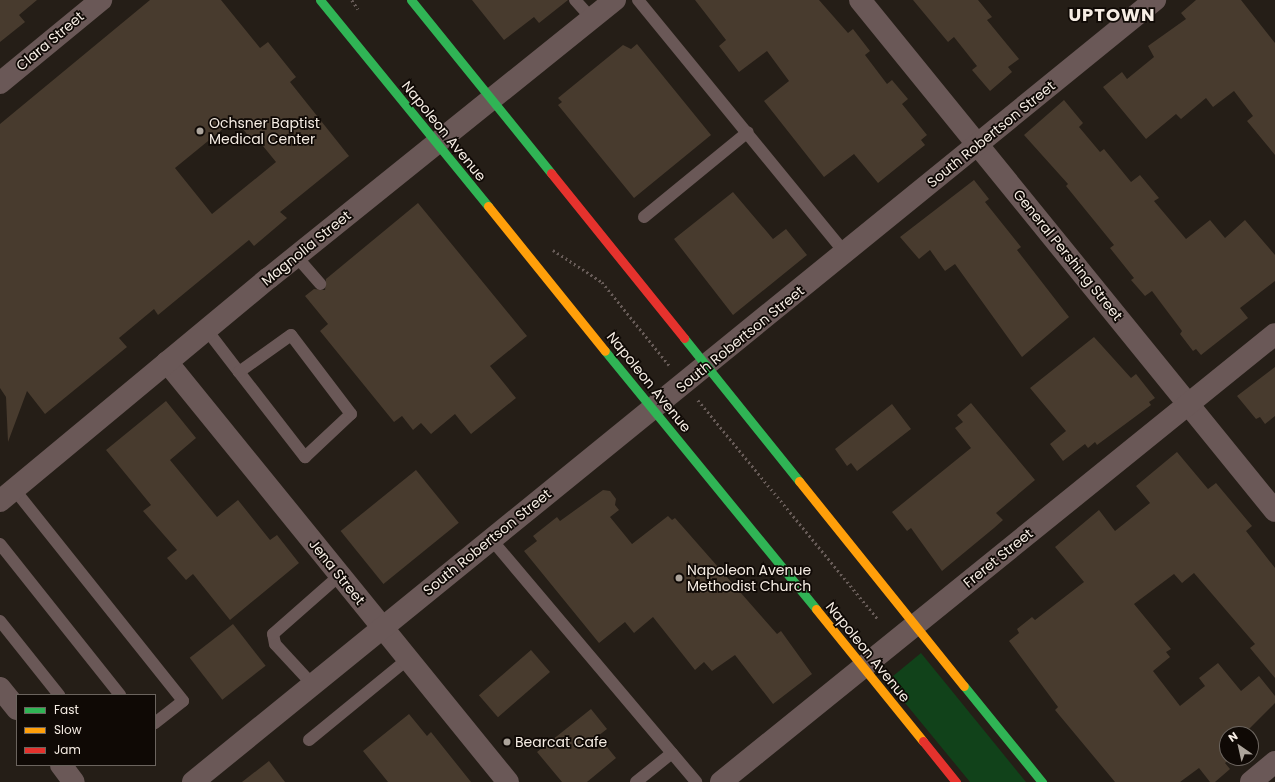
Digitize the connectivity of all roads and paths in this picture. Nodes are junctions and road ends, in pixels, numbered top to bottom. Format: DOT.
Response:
graph roads {
  1 [pos="101,0"];
  2 [pos="320,0"];
  3 [pos="411,0"];
  4 [pos="575,0"];
  5 [pos="615,0"];
  6 [pos="638,0"];
  7 [pos="860,0"];
  8 [pos="1155,0"];
  9 [pos="592,19"];
  10 [pos="0,83"];
  11 [pos="491,99"];
  12 [pos="748,132"];
  13 [pos="436,143"];
  14 [pos="978,145"];
  15 [pos="644,217"];
  16 [pos="549,248"];
  17 [pos="845,253"];
  18 [pos="296,256"];
  19 [pos="320,284"];
  20 [pos="206,329"];
  21 [pos="1275,334"];
  22 [pos="166,362"];
  23 [pos="669,365"];
  24 [pos="706,366"];
  25 [pos="239,372"];
  26 [pos="695,396"];
  27 [pos="1188,404"];
  28 [pos="653,410"];
  29 [pos="4,497"];
  30 [pos="1275,511"];
  31 [pos="491,539"];
  32 [pos="0,544"];
  33 [pos="340,575"];
  34 [pos="878,619"];
  35 [pos="0,621"];
  36 [pos="382,626"];
  37 [pos="915,626"];
  38 [pos="408,659"];
  39 [pos="863,668"];
  40 [pos="312,684"];
  41 [pos="0,688"];
  42 [pos="58,694"];
  43 [pos="119,694"];
  44 [pos="16,708"];
  45 [pos="156,722"];
  46 [pos="309,740"];
  47 [pos="672,753"];
  48 [pos="1275,762"];
  49 [pos="62,766"];
  50 [pos="74,782"];
  51 [pos="193,782"];
  52 [pos="508,782"];
  53 [pos="636,782"];
  54 [pos="696,782"];
  55 [pos="721,782"];
  56 [pos="956,782"];
  57 [pos="1042,782"];
  58 [pos="1250,782"];
  1 -- 10 [label="street, Clara Street"];
  2 -- 13 [label="main road, Napoleon Avenue"];
  3 -- 11 [label="main road"];
  4 -- 9 [label="lane"];
  5 -- 9 [label="street, Magnolia Street"];
  6 -- 12 [label="lane"];
  7 -- 14 [label="street, General Pershing Street"];
  8 -- 14 [label="street, South Robertson Street"];
  9 -- 11 [label="street, Magnolia Street"];
  11 -- 13 [label="street, Magnolia Street"];
  11 -- 24 [label="main road"];
  12 -- 15 [label="lane"];
  12 -- 17 [label="lane"];
  13 -- 18 [label="street, Magnolia Street"];
  13 -- 28 [label="main road, Napoleon Avenue"];
  14 -- 17 [label="street, South Robertson Street"];
  14 -- 27 [label="street, General Pershing Street"];
  16 -- 23 [label="path"];
  17 -- 24 [label="street, South Robertson Street"];
  18 -- 19 [label="lane"];
  18 -- 20 [label="street, Magnolia Street"];
  20 -- 22 [label="street, Magnolia Street"];
  20 -- 25 [label="lane"];
  21 -- 27 [label="street, Freret Street"];
  22 -- 29 [label="street, Magnolia Street"];
  22 -- 33 [label="street, Jena Street"];
  24 -- 28 [label="street, South Robertson Street"];
  24 -- 37 [label="main road"];
  25 -- 25 [label="lane"];
  26 -- 34 [label="path"];
  27 -- 30 [label="street, General Pershing Street"];
  27 -- 37 [label="street, Freret Street"];
  28 -- 31 [label="street, South Robertson Street"];
  28 -- 39 [label="main road, Napoleon Avenue"];
  29 -- 45 [label="lane"];
  31 -- 36 [label="street, South Robertson Street"];
  31 -- 47 [label="lane"];
  32 -- 43 [label="lane"];
  33 -- 36 [label="street, Jena Street"];
  33 -- 40 [label="lane"];
  35 -- 42 [label="lane"];
  36 -- 38 [label="street, Jena Street"];
  36 -- 40 [label="street, South Robertson Street"];
  37 -- 39 [label="street, Freret Street"];
  37 -- 57 [label="main road"];
  38 -- 46 [label="lane"];
  38 -- 52 [label="street, Jena Street"];
  39 -- 55 [label="street, Freret Street"];
  39 -- 56 [label="main road, Napoleon Avenue"];
  40 -- 51 [label="street, South Robertson Street"];
  41 -- 44 [label="street"];
  47 -- 53 [label="lane"];
  47 -- 54 [label="lane"];
  48 -- 58 [label="street"];
  49 -- 50 [label="street"];
}
